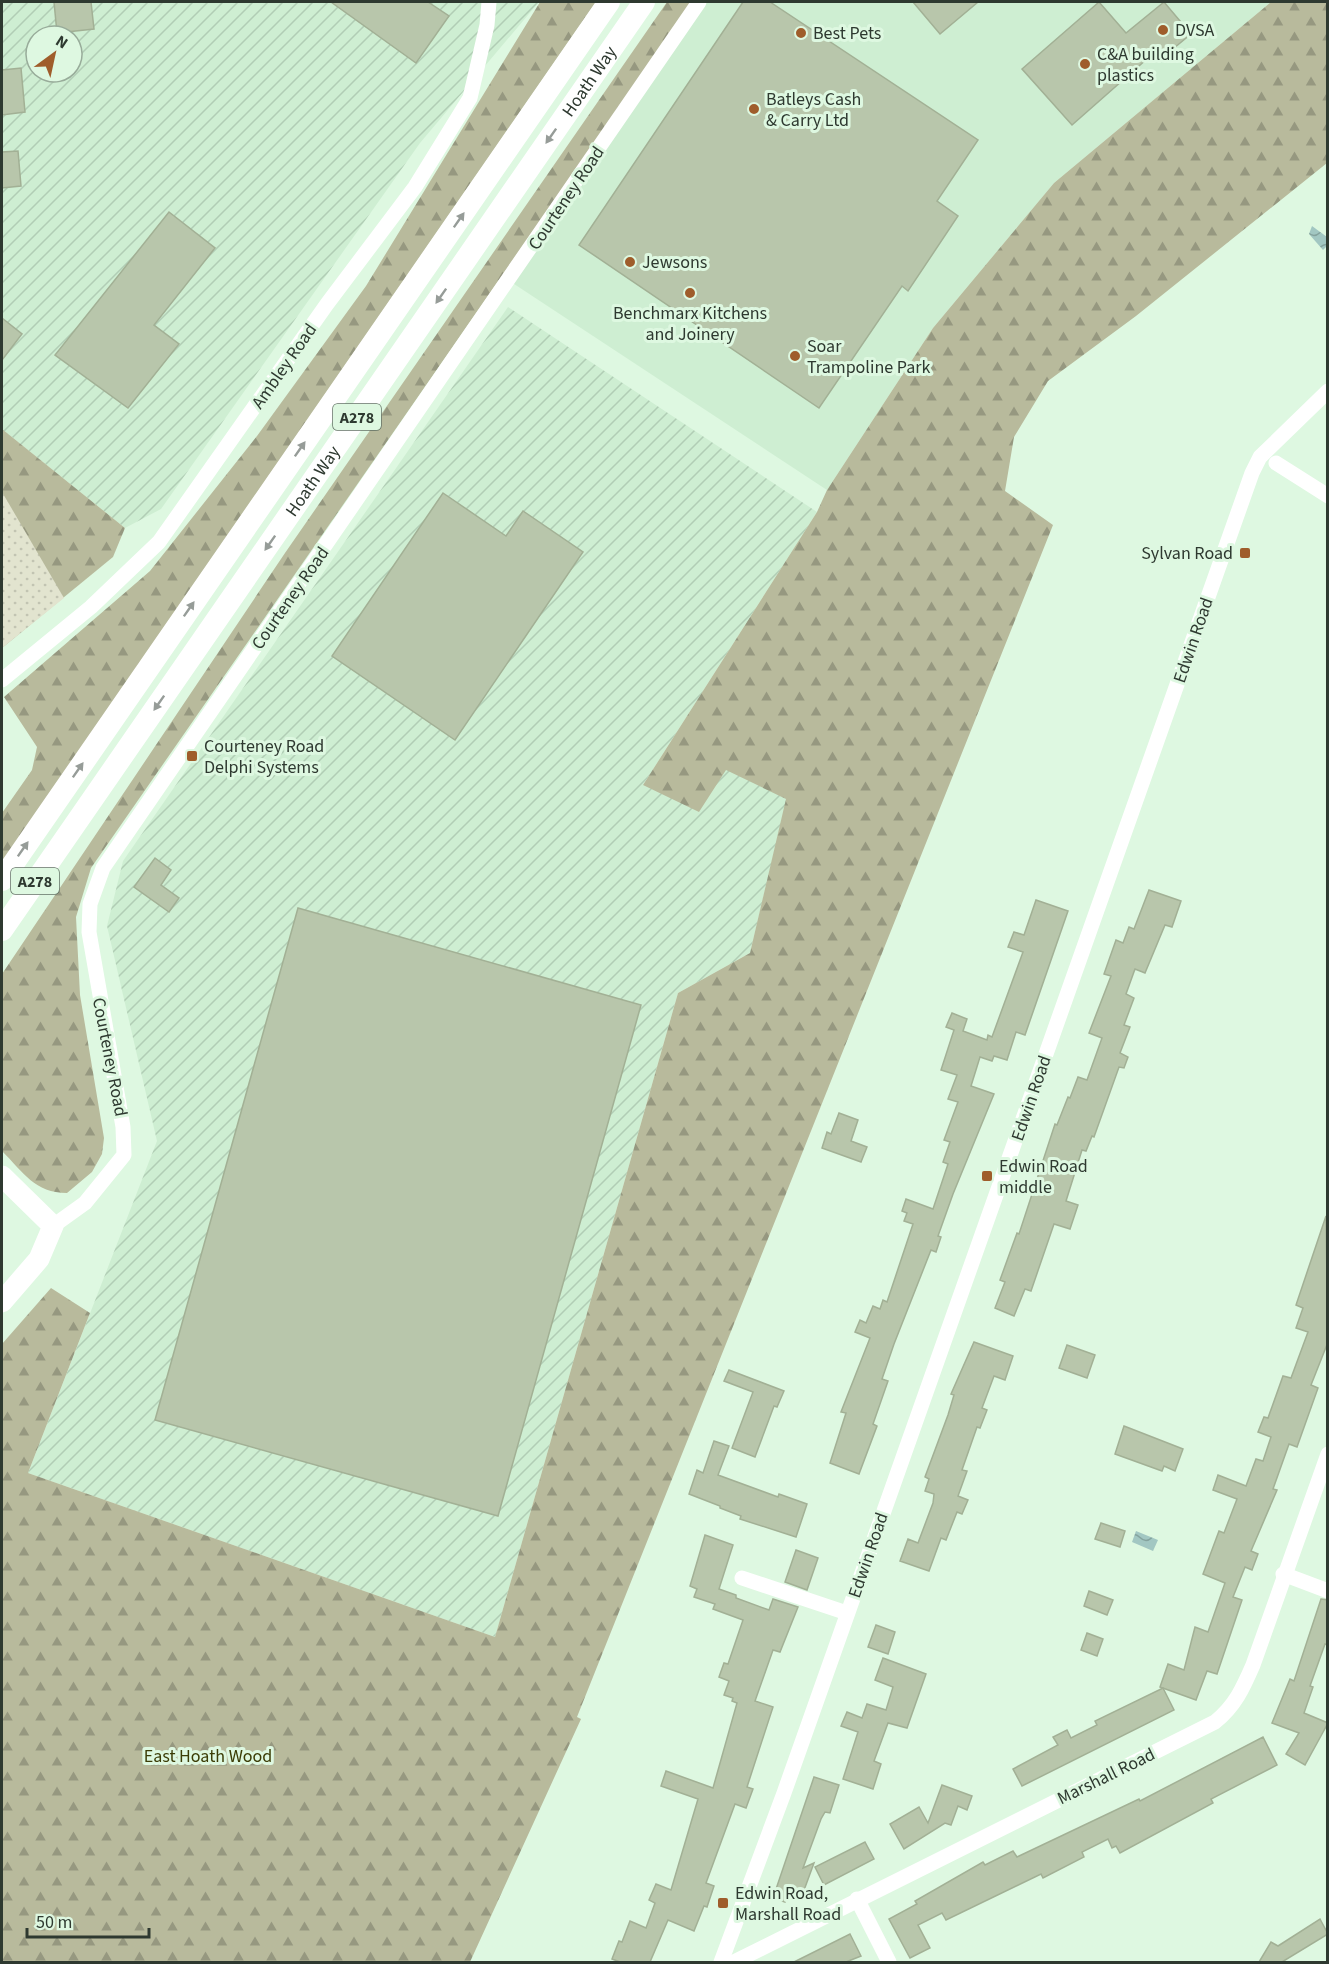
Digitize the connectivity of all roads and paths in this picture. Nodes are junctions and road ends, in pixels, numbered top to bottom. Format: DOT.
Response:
graph roads {
  1 [pos="489,2"];
  2 [pos="609,2"];
  3 [pos="645,2"];
  4 [pos="699,2"];
  5 [pos="1328,391"];
  6 [pos="1276,463"];
  7 [pos="1328,496"];
  8 [pos="2,680"];
  9 [pos="2,880"];
  10 [pos="2,930"];
  11 [pos="2,1176"];
  12 [pos="53,1226"];
  13 [pos="2,1302"];
  14 [pos="1328,1454"];
  15 [pos="1283,1574"];
  16 [pos="742,1578"];
  17 [pos="1328,1591"];
  18 [pos="847,1613"];
  19 [pos="858,1899"];
  20 [pos="721,1962"];
  21 [pos="734,1962"];
  22 [pos="890,1962"];
  1 -- 8 [label="street, Ambley Road"];
  9 -- 2 [label="main road, Hoath Way / A278, one-way"];
  3 -- 10 [label="main road, Hoath Way / A278, one-way"];
  4 -- 12 [label="street, Courteney Road"];
  5 -- 18 [label="street, Edwin Road"];
  6 -- 7 [label="street"];
  11 -- 12 [label="street"];
  12 -- 13 [label="street"];
  14 -- 15 [label="street, Marshall Road"];
  15 -- 17 [label="street"];
  15 -- 19 [label="street, Marshall Road"];
  16 -- 18 [label="street"];
  18 -- 20 [label="street, Edwin Road"];
  19 -- 21 [label="street, Marshall Road"];
  19 -- 22 [label="street"];
}
